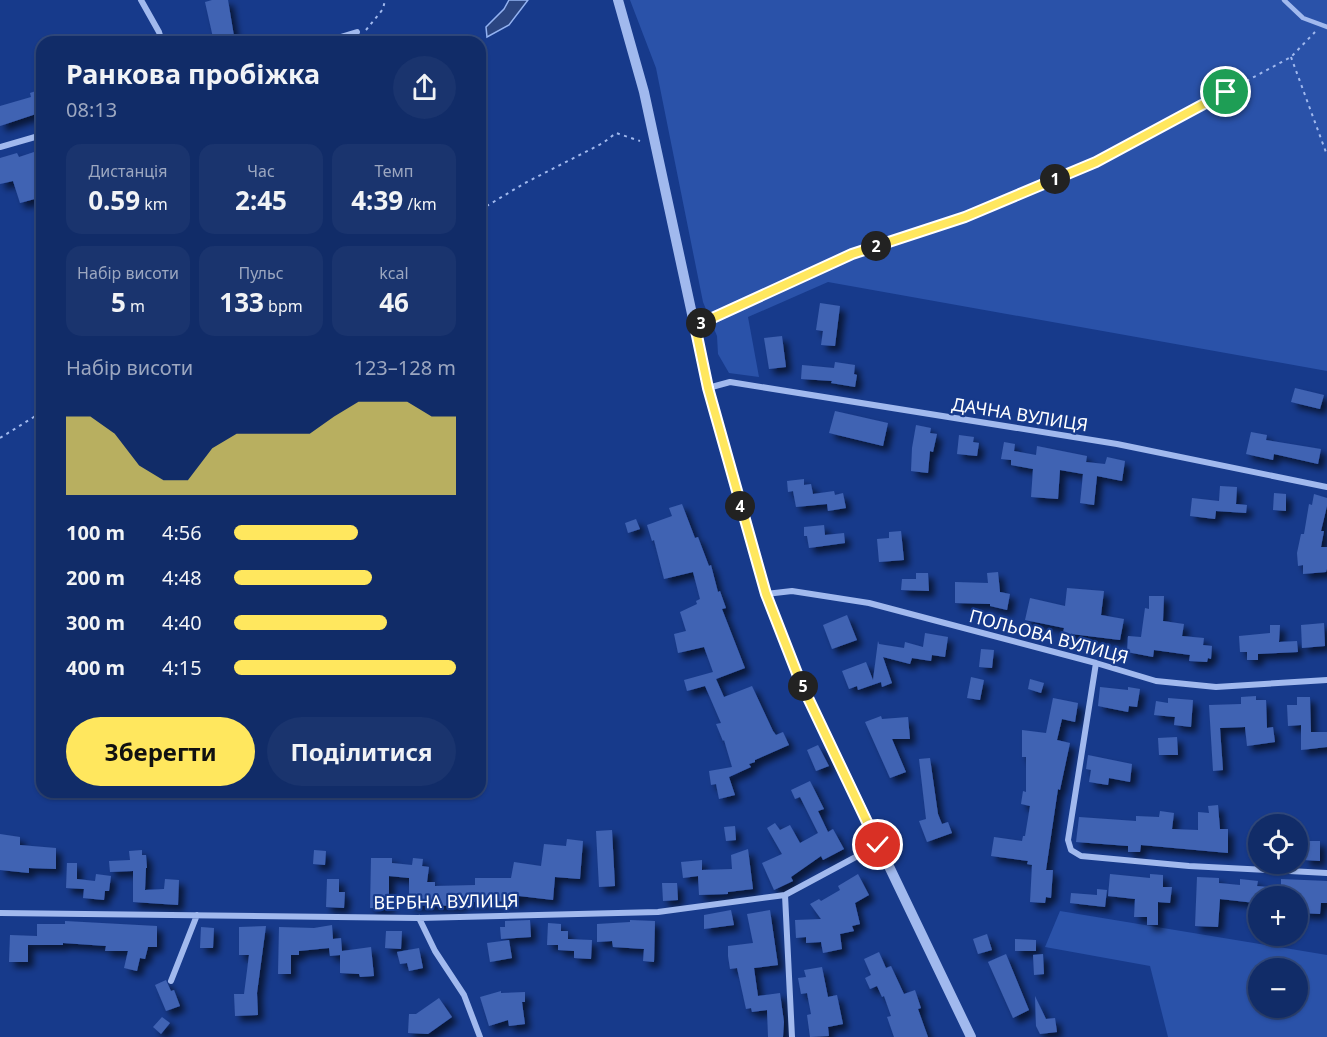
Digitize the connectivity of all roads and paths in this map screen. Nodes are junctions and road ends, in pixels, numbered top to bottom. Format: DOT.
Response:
graph roads {
  1 [pos="141,0"];
  2 [pos="385,0"];
  3 [pos="618,0"];
  4 [pos="1284,0"];
  5 [pos="1324,26"];
  6 [pos="357,32"];
  7 [pos="160,36"];
  8 [pos="344,36"];
  9 [pos="1291,57"];
  10 [pos="36,137"];
  11 [pos="640,141"];
  12 [pos="0,147"];
  13 [pos="1327,155"];
  14 [pos="486,206"];
  15 [pos="695,326"];
  16 [pos="708,388"];
  17 [pos="36,416"];
  18 [pos="0,438"];
  19 [pos="1327,487"];
  20 [pos="766,594"];
  21 [pos="1096,663"];
  22 [pos="1327,680"];
  23 [pos="878,845"];
  24 [pos="1327,873"];
  25 [pos="785,895"];
  26 [pos="0,913"];
  27 [pos="197,915"];
  28 [pos="419,918"];
  29 [pos="171,981"];
  30 [pos="480,1037"];
  31 [pos="792,1037"];
  32 [pos="971,1037"];
  1 -- 7 [label="street"];
  2 -- 6 [label="path"];
  3 -- 15 [label="street"];
  4 -- 5 [label="lane"];
  5 -- 9 [label="path"];
  6 -- 8 [label="street"];
  9 -- 13 [label="path"];
  9 -- 15 [label="path"];
  10 -- 12 [label="street"];
  11 -- 14 [label="path"];
  15 -- 16 [label="street"];
  16 -- 19 [label="street, ДАЧНА ВУЛИЦЯ"];
  16 -- 20 [label="street"];
  17 -- 18 [label="path"];
  20 -- 21 [label="street, ПОЛЬОВА ВУЛИЦЯ"];
  20 -- 23 [label="street"];
  21 -- 22 [label="street, ПОЛЬОВА ВУЛИЦЯ"];
  21 -- 24 [label="street"];
  23 -- 25 [label="street, ВЕРБНА ВУЛИЦЯ"];
  23 -- 32 [label="street"];
  25 -- 28 [label="street, ВЕРБНА ВУЛИЦЯ"];
  25 -- 31 [label="street"];
  26 -- 27 [label="street, ВЕРБНА ВУЛИЦЯ"];
  27 -- 28 [label="street, ВЕРБНА ВУЛИЦЯ"];
  27 -- 29 [label="street"];
  28 -- 30 [label="street"];
}
